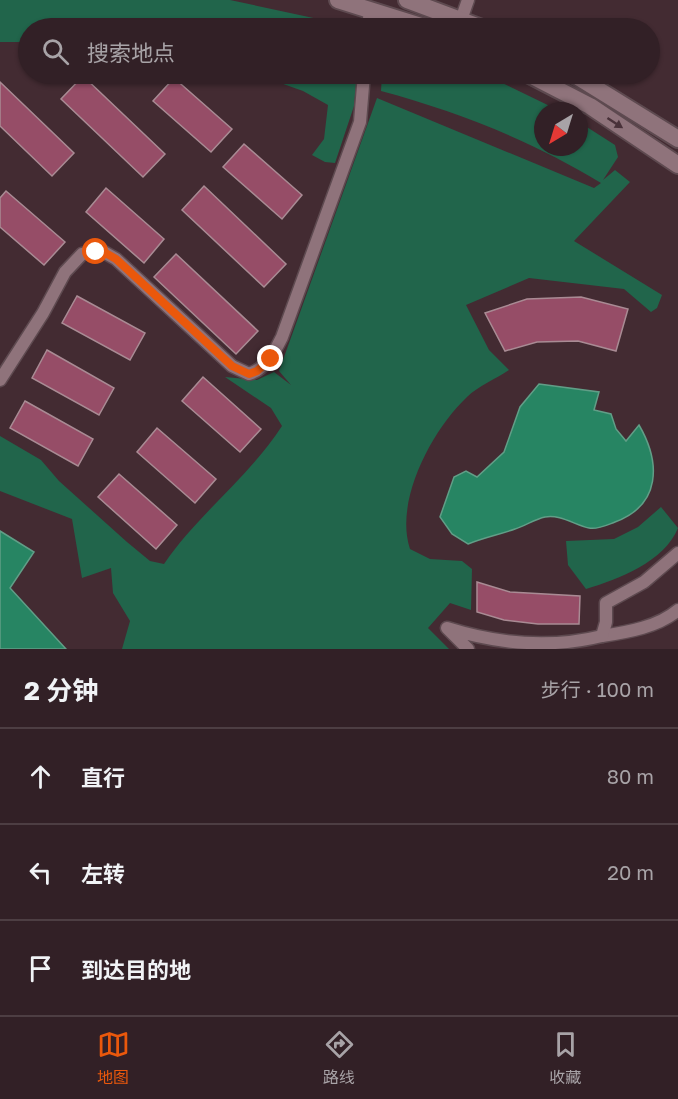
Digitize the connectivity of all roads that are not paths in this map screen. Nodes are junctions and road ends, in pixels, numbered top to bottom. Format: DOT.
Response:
graph roads {
  1 [pos="338,0"];
  2 [pos="407,0"];
  3 [pos="468,0"];
  4 [pos="370,10"];
  5 [pos="369,18"];
  6 [pos="395,18"];
  7 [pos="456,18"];
  8 [pos="462,18"];
  9 [pos="363,84"];
  10 [pos="547,84"];
  11 [pos="589,84"];
  12 [pos="678,139"];
  13 [pos="678,165"];
  14 [pos="0,380"];
  15 [pos="678,553"];
  16 [pos="678,610"];
  17 [pos="602,636"];
  18 [pos="542,647"];
  19 [pos="468,649"];
  1 -- 4 [label="street"];
  2 -- 7 [label="street"];
  3 -- 8 [label="street"];
  4 -- 5 [label="street"];
  4 -- 6 [label="street"];
  9 -- 14 [label="street"];
  10 -- 13 [label="street, one-way"];
  11 -- 12 [label="street"];
  15 -- 17 [label="street"];
  16 -- 17 [label="street"];
  17 -- 18 [label="street"];
  18 -- 19 [label="street"];
}
